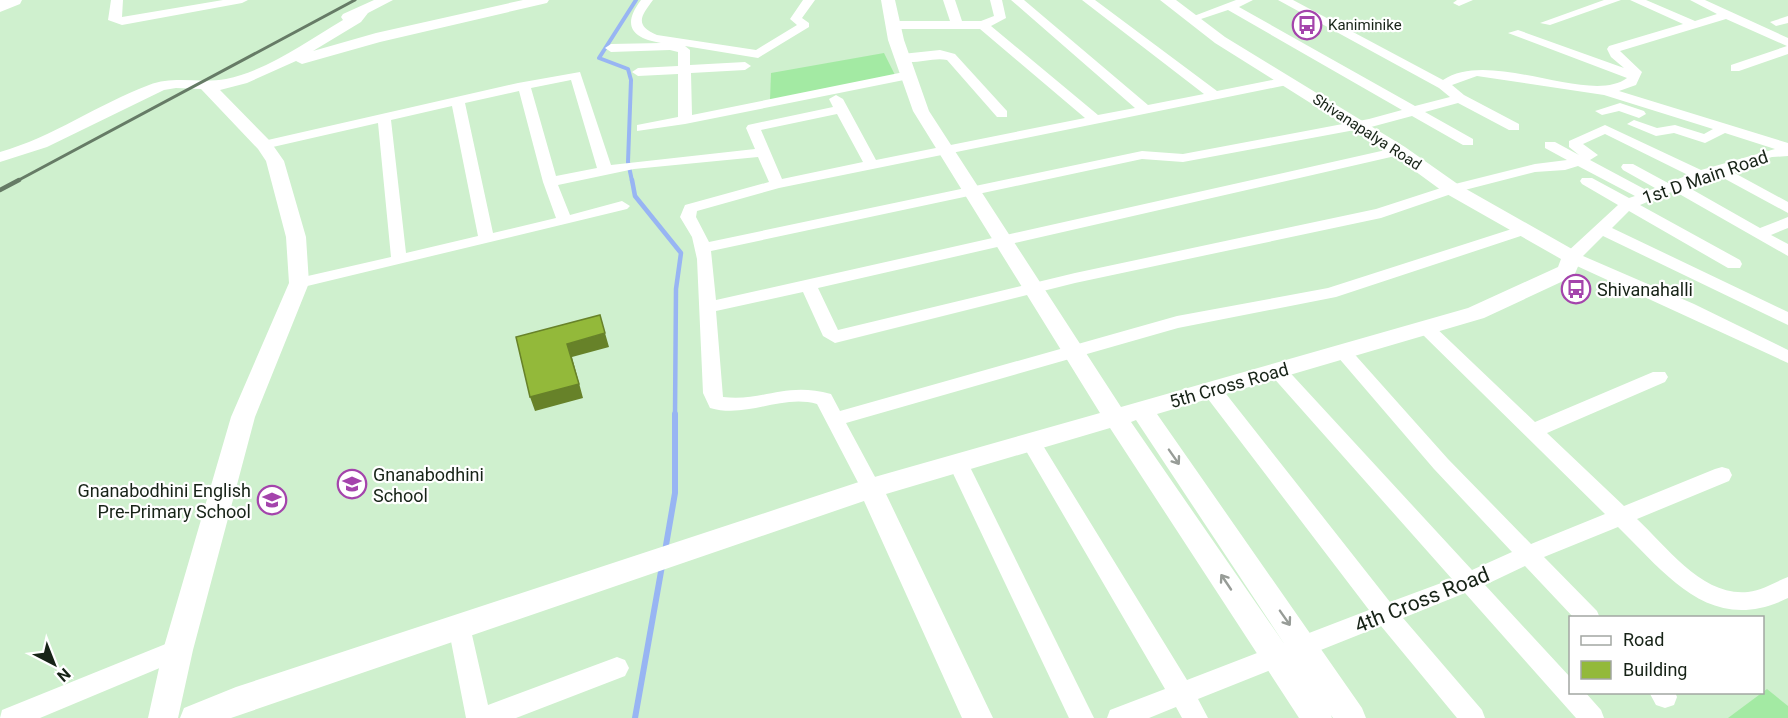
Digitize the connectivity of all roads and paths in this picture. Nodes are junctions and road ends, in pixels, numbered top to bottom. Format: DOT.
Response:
graph roads {
  1 [pos="12,0"];
  2 [pos="117,0"];
  3 [pos="242,0"];
  4 [pos="386,0"];
  5 [pos="542,0"];
  6 [pos="647,0"];
  7 [pos="809,0"];
  8 [pos="888,0"];
  9 [pos="949,0"];
  10 [pos="996,0"];
  11 [pos="1017,0"];
  12 [pos="1088,0"];
  13 [pos="1167,0"];
  14 [pos="1248,0"];
  15 [pos="1284,0"];
  16 [pos="1615,0"];
  17 [pos="1636,0"];
  18 [pos="1699,0"];
  19 [pos="0,6"];
  20 [pos="1229,6"];
  21 [pos="361,13"];
  22 [pos="1729,14"];
  23 [pos="1192,19"];
  24 [pos="1788,19"];
  25 [pos="1776,22"];
  26 [pos="1546,23"];
  27 [pos="894,25"];
  28 [pos="957,25"];
  29 [pos="982,25"];
  30 [pos="1695,25"];
  31 [pos="1514,33"];
  32 [pos="1788,43"];
  33 [pos="611,48"];
  34 [pos="1788,50"];
  35 [pos="745,66"];
  36 [pos="906,67"];
  37 [pos="268,68"];
  38 [pos="1735,68"];
  39 [pos="685,70"];
  40 [pos="638,72"];
  41 [pos="1634,76"];
  42 [pos="1287,81"];
  43 [pos="1444,85"];
  44 [pos="207,86"];
  45 [pos="518,87"];
  46 [pos="832,91"];
  47 [pos="1606,91"];
  48 [pos="1214,95"];
  49 [pos="1459,98"];
  50 [pos="458,101"];
  51 [pos="748,108"];
  52 [pos="842,109"];
  53 [pos="1144,109"];
  54 [pos="1662,109"];
  55 [pos="1412,111"];
  56 [pos="1602,111"];
  57 [pos="1002,114"];
  58 [pos="384,117"];
  59 [pos="1095,119"];
  60 [pos="685,120"];
  61 [pos="1634,124"];
  62 [pos="1358,126"];
  63 [pos="1514,127"];
  64 [pos="642,128"];
  65 [pos="753,128"];
  66 [pos="1722,129"];
  67 [pos="1468,142"];
  68 [pos="264,145"];
  69 [pos="1550,145"];
  70 [pos="945,151"];
  71 [pos="1399,151"];
  72 [pos="1787,151"];
  73 [pos="764,152"];
  74 [pos="0,157"];
  75 [pos="1580,160"];
  76 [pos="872,166"];
  77 [pos="1628,167"];
  78 [pos="1717,169"];
  79 [pos="605,171"];
  80 [pos="1701,176"];
  81 [pos="1587,181"];
  82 [pos="550,182"];
  83 [pos="777,184"];
  84 [pos="1672,188"];
  85 [pos="1452,189"];
  86 [pos="970,192"];
  87 [pos="1647,196"];
  88 [pos="1628,204"];
  89 [pos="622,206"];
  90 [pos="1788,208"];
  91 [pos="566,221"];
  92 [pos="1788,222"];
  93 [pos="1524,230"];
  94 [pos="1601,230"];
  95 [pos="1759,234"];
  96 [pos="487,240"];
  97 [pos="1002,241"];
  98 [pos="703,248"];
  99 [pos="1788,251"];
  100 [pos="1572,257"];
  101 [pos="399,260"];
  102 [pos="1734,264"];
  103 [pos="299,283"];
  104 [pos="808,285"];
  105 [pos="1033,289"];
  106 [pos="707,308"];
  107 [pos="1788,320"];
  108 [pos="1425,328"];
  109 [pos="1071,351"];
  110 [pos="1343,352"];
  111 [pos="1788,357"];
  112 [pos="1277,370"];
  113 [pos="1659,377"];
  114 [pos="1212,390"];
  115 [pos="1128,413"];
  116 [pos="836,419"];
  117 [pos="1533,431"];
  118 [pos="1032,444"];
  119 [pos="959,465"];
  120 [pos="1722,475"];
  121 [pos="871,488"];
  122 [pos="1621,516"];
  123 [pos="1529,554"];
  124 [pos="1471,581"];
  125 [pos="1785,592"];
  126 [pos="1386,615"];
  127 [pos="1587,616"];
  128 [pos="459,626"];
  129 [pos="1305,648"];
  130 [pos="178,650"];
  131 [pos="1277,658"];
  132 [pos="617,668"];
  133 [pos="1569,692"];
  134 [pos="1183,694"];
  135 [pos="1571,694"];
  136 [pos="11,718"];
  137 [pos="164,718"];
  138 [pos="195,718"];
  139 [pos="478,718"];
  140 [pos="485,718"];
  141 [pos="978,718"];
  142 [pos="1082,718"];
  143 [pos="1119,718"];
  144 [pos="1196,718"];
  145 [pos="1317,718"];
  146 [pos="1351,718"];
  147 [pos="1473,718"];
  148 [pos="1592,718"];
  1 -- 19 [label="highway"];
  2 -- 3 [label="street"];
  4 -- 21 [label="street"];
  5 -- 37 [label="street"];
  6 -- 7 [label="street"];
  8 -- 27 [label="street"];
  9 -- 28 [label="street"];
  10 -- 29 [label="street"];
  11 -- 53 [label="street"];
  12 -- 48 [label="street"];
  13 -- 23 [label="street, Shivanapalya Road"];
  14 -- 20 [label="street"];
  15 -- 43 [label="street"];
  16 -- 26 [label="street"];
  17 -- 30 [label="street"];
  18 -- 22 [label="street"];
  20 -- 23 [label="street"];
  20 -- 55 [label="street"];
  21 -- 37 [label="street"];
  21 -- 44 [label="street"];
  22 -- 30 [label="street"];
  22 -- 32 [label="street"];
  23 -- 42 [label="street, Shivanapalya Road"];
  24 -- 25 [label="street"];
  27 -- 28 [label="street"];
  27 -- 36 [label="street"];
  28 -- 29 [label="street"];
  29 -- 59 [label="street"];
  30 -- 41 [label="street"];
  31 -- 41 [label="street"];
  33 -- 39 [label="street"];
  34 -- 38 [label="street"];
  35 -- 39 [label="street"];
  36 -- 46 [label="street"];
  36 -- 57 [label="street"];
  36 -- 70 [label="street"];
  37 -- 44 [label="street"];
  39 -- 40 [label="street"];
  39 -- 60 [label="street"];
  41 -- 47 [label="street"];
  42 -- 48 [label="street"];
  42 -- 62 [label="street, Shivanapalya Road"];
  43 -- 47 [label="street"];
  43 -- 49 [label="street"];
  44 -- 68 [label="street"];
  44 -- 74 [label="street"];
  45 -- 50 [label="street"];
  45 -- 79 [label="street"];
  45 -- 82 [label="street"];
  46 -- 51 [label="street"];
  46 -- 52 [label="street"];
  47 -- 54 [label="street"];
  48 -- 53 [label="street"];
  49 -- 55 [label="street"];
  49 -- 63 [label="street"];
  50 -- 58 [label="street"];
  50 -- 96 [label="street"];
  51 -- 60 [label="street"];
  51 -- 65 [label="street"];
  52 -- 65 [label="street"];
  52 -- 76 [label="street"];
  53 -- 59 [label="street"];
  54 -- 56 [label="street"];
  54 -- 66 [label="street"];
  55 -- 62 [label="street"];
  55 -- 67 [label="street"];
  58 -- 68 [label="street"];
  58 -- 101 [label="street"];
  59 -- 70 [label="street"];
  60 -- 64 [label="street"];
  61 -- 66 [label="street"];
  62 -- 71 [label="street, Shivanapalya Road"];
  62 -- 86 [label="street"];
  65 -- 73 [label="street"];
  66 -- 72 [label="street"];
  68 -- 103 [label="street"];
  69 -- 75 [label="street"];
  70 -- 76 [label="street"];
  70 -- 86 [label="street"];
  71 -- 85 [label="street, Shivanapalya Road"];
  71 -- 97 [label="street"];
  72 -- 78 [label="street, 1st D Main Road"];
  73 -- 79 [label="street"];
  73 -- 83 [label="street"];
  75 -- 80 [label="street"];
  75 -- 85 [label="street"];
  75 -- 87 [label="street"];
  76 -- 83 [label="street"];
  77 -- 84 [label="street"];
  78 -- 80 [label="street, 1st D Main Road"];
  78 -- 90 [label="street"];
  79 -- 82 [label="street"];
  80 -- 84 [label="street, 1st D Main Road"];
  81 -- 88 [label="street"];
  82 -- 91 [label="street"];
  83 -- 98 [label="street"];
  84 -- 87 [label="street, 1st D Main Road"];
  84 -- 95 [label="street"];
  85 -- 93 [label="street, Shivanapalya Road"];
  85 -- 105 [label="street"];
  86 -- 97 [label="street"];
  86 -- 98 [label="street"];
  87 -- 88 [label="street, 1st D Main Road"];
  88 -- 94 [label="street, 1st D Main Road"];
  88 -- 102 [label="street"];
  89 -- 91 [label="street"];
  91 -- 96 [label="street"];
  92 -- 95 [label="street"];
  93 -- 100 [label="street, Shivanapalya Road"];
  93 -- 109 [label="street"];
  94 -- 100 [label="street, 1st D Main Road"];
  94 -- 107 [label="street"];
  95 -- 99 [label="street"];
  96 -- 101 [label="street"];
  97 -- 104 [label="street"];
  97 -- 105 [label="street"];
  98 -- 106 [label="street"];
  100 -- 108 [label="street, 5th Cross Road"];
  100 -- 111 [label="street"];
  101 -- 103 [label="street"];
  103 -- 130 [label="street"];
  104 -- 105 [label="street"];
  104 -- 106 [label="street"];
  105 -- 109 [label="street"];
  106 -- 116 [label="street"];
  108 -- 110 [label="street, 5th Cross Road"];
  108 -- 117 [label="street"];
  109 -- 115 [label="street"];
  109 -- 116 [label="street"];
  110 -- 112 [label="street, 5th Cross Road"];
  110 -- 123 [label="street"];
  112 -- 114 [label="street, 5th Cross Road"];
  112 -- 124 [label="street"];
  113 -- 117 [label="street"];
  114 -- 115 [label="street, 5th Cross Road"];
  114 -- 126 [label="street"];
  115 -- 118 [label="street, 5th Cross Road"];
  115 -- 129 [label="street, one-way"];
  131 -- 115 [label="street, one-way"];
  116 -- 121 [label="street"];
  117 -- 122 [label="street"];
  118 -- 119 [label="street, 5th Cross Road"];
  118 -- 134 [label="street"];
  119 -- 121 [label="street, 5th Cross Road"];
  119 -- 142 [label="street"];
  120 -- 122 [label="street, 4th Cross Road"];
  121 -- 128 [label="street, 5th Cross Road"];
  121 -- 141 [label="street"];
  122 -- 123 [label="street, 4th Cross Road"];
  122 -- 125 [label="street"];
  123 -- 124 [label="street, 4th Cross Road"];
  123 -- 127 [label="street"];
  124 -- 126 [label="street, 4th Cross Road"];
  124 -- 133 [label="street"];
  126 -- 129 [label="street, 4th Cross Road"];
  126 -- 147 [label="street"];
  128 -- 138 [label="street, 5th Cross Road"];
  128 -- 139 [label="street"];
  129 -- 131 [label="street, 4th Cross Road"];
  129 -- 146 [label="street"];
  130 -- 136 [label="street"];
  130 -- 137 [label="street"];
  131 -- 134 [label="street, 4th Cross Road"];
  131 -- 145 [label="street"];
  132 -- 140 [label="street"];
  134 -- 143 [label="street, 4th Cross Road"];
  134 -- 144 [label="street"];
  135 -- 148 [label="street"];
}
